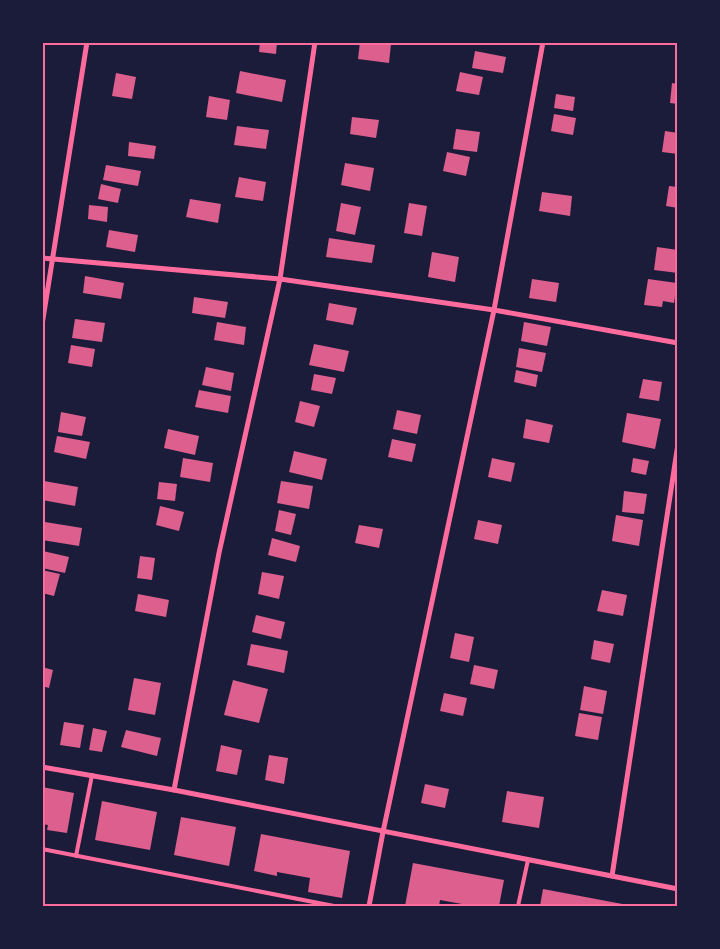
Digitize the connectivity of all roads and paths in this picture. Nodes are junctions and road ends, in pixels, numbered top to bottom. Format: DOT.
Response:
graph roads {
  1 [pos="87,42"];
  2 [pos="315,42"];
  3 [pos="542,42"];
  4 [pos="42,258"];
  5 [pos="54,259"];
  6 [pos="280,279"];
  7 [pos="494,310"];
  8 [pos="42,325"];
  9 [pos="678,343"];
  10 [pos="678,444"];
  11 [pos="42,767"];
  12 [pos="92,775"];
  13 [pos="174,790"];
  14 [pos="383,832"];
  15 [pos="42,849"];
  16 [pos="76,856"];
  17 [pos="528,860"];
  18 [pos="612,876"];
  19 [pos="678,889"];
  20 [pos="334,906"];
  21 [pos="369,906"];
  22 [pos="518,906"];
  1 -- 5 [label="street"];
  2 -- 6 [label="street"];
  3 -- 7 [label="street"];
  4 -- 5 [label="street"];
  5 -- 6 [label="street"];
  5 -- 8 [label="street"];
  6 -- 7 [label="street"];
  6 -- 13 [label="street"];
  7 -- 9 [label="street"];
  7 -- 14 [label="street"];
  10 -- 18 [label="street"];
  11 -- 12 [label="street"];
  12 -- 13 [label="street"];
  12 -- 16 [label="lane"];
  13 -- 14 [label="street"];
  14 -- 17 [label="street"];
  14 -- 21 [label="street"];
  15 -- 16 [label="lane"];
  16 -- 20 [label="lane"];
  17 -- 18 [label="street"];
  17 -- 22 [label="lane"];
  18 -- 19 [label="street"];
}
